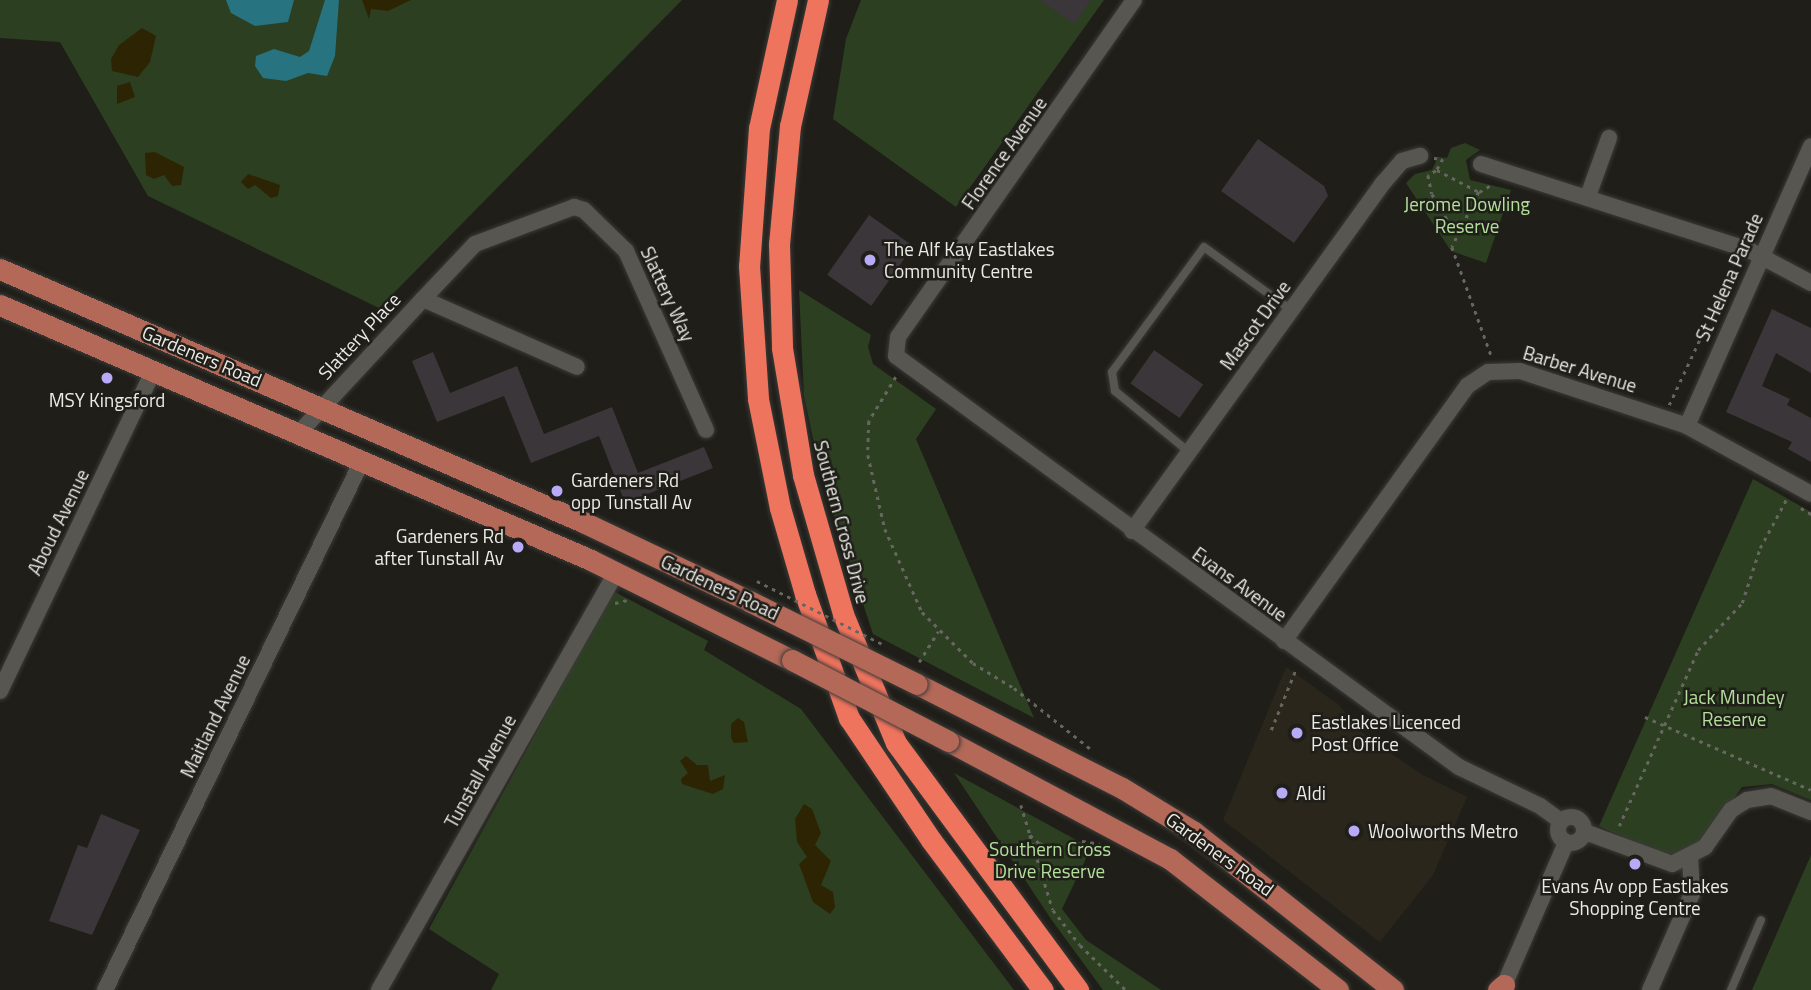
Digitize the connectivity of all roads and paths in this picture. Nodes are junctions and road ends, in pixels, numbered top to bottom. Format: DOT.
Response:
graph roads {
  1 [pos="787,0"];
  2 [pos="818,0"];
  3 [pos="1134,0"];
  4 [pos="1609,138"];
  5 [pos="1811,146"];
  6 [pos="1420,156"];
  7 [pos="1481,164"];
  8 [pos="1437,170"];
  9 [pos="1588,196"];
  10 [pos="1457,236"];
  11 [pos="1761,256"];
  12 [pos="1734,266"];
  13 [pos="0,269"];
  14 [pos="1811,283"];
  15 [pos="423,299"];
  16 [pos="0,305"];
  17 [pos="1292,310"];
  18 [pos="1491,355"];
  19 [pos="903,366"];
  20 [pos="577,368"];
  21 [pos="153,372"];
  22 [pos="321,407"];
  23 [pos="1667,407"];
  24 [pos="1687,426"];
  25 [pos="706,430"];
  26 [pos="298,434"];
  27 [pos="1189,452"];
  28 [pos="362,461"];
  29 [pos="1811,494"];
  30 [pos="1811,514"];
  31 [pos="1132,531"];
  32 [pos="616,572"];
  33 [pos="753,591"];
  34 [pos="938,631"];
  35 [pos="1284,641"];
  36 [pos="890,648"];
  37 [pos="919,662"];
  38 [pos="1296,669"];
  39 [pos="0,691"];
  40 [pos="1645,717"];
  41 [pos="1663,725"];
  42 [pos="1271,730"];
  43 [pos="1097,755"];
  44 [pos="1811,790"];
  45 [pos="1021,805"];
  46 [pos="1811,812"];
  47 [pos="1561,821"];
  48 [pos="1585,832"];
  49 [pos="1616,832"];
  50 [pos="1030,835"];
  51 [pos="1566,843"];
  52 [pos="1105,845"];
  53 [pos="1689,859"];
  54 [pos="1761,920"];
  55 [pos="1501,988"];
  56 [pos="105,990"];
  57 [pos="379,990"];
  58 [pos="1043,990"];
  59 [pos="1078,990"];
  60 [pos="1126,990"];
  61 [pos="1338,990"];
  62 [pos="1392,990"];
  63 [pos="1650,990"];
  64 [pos="1731,990"];
  1 -- 58 [label="highway"];
  2 -- 59 [label="highway, Southern Cross Drive"];
  3 -- 19 [label="street, Florence Avenue"];
  4 -- 9 [label="street"];
  5 -- 11 [label="street, St Helena Parade"];
  6 -- 8 [label="path"];
  6 -- 17 [label="street, Mascot Drive"];
  7 -- 9 [label="street"];
  8 -- 10 [label="path"];
  8 -- 10 [label="path"];
  9 -- 11 [label="street"];
  10 -- 18 [label="path"];
  11 -- 14 [label="street"];
  11 -- 24 [label="street, St Helena Parade"];
  12 -- 23 [label="path"];
  13 -- 22 [label="main road, Gardeners Road"];
  15 -- 20 [label="street, Slattery Place"];
  15 -- 22 [label="street, Slattery Place"];
  15 -- 25 [label="street, Slattery Way"];
  16 -- 21 [label="main road, Gardeners Road"];
  17 -- 27 [label="street, Mascot Drive"];
  17 -- 27 [label="lane"];
  19 -- 31 [label="street, Evans Avenue"];
  19 -- 34 [label="path"];
  21 -- 26 [label="main road, Gardeners Road"];
  21 -- 39 [label="street, Aboud Avenue"];
  22 -- 26 [label="street, Slattery Place"];
  22 -- 33 [label="main road, Gardeners Road"];
  24 -- 29 [label="street, Barber Avenue"];
  24 -- 35 [label="street, Barber Avenue"];
  26 -- 28 [label="main road, Gardeners Road"];
  27 -- 31 [label="street, Mascot Drive"];
  28 -- 32 [label="main road, Gardeners Road"];
  28 -- 56 [label="street, Maitland Avenue"];
  30 -- 41 [label="path"];
  31 -- 35 [label="street, Evans Avenue"];
  32 -- 57 [label="street, Tunstall Avenue"];
  32 -- 61 [label="main road, Gardeners Road, bridge"];
  33 -- 36 [label="path, bridge"];
  33 -- 62 [label="main road, Gardeners Road, bridge"];
  34 -- 37 [label="path"];
  34 -- 43 [label="path"];
  35 -- 47 [label="street, Evans Avenue"];
  38 -- 42 [label="path"];
  40 -- 41 [label="path"];
  41 -- 44 [label="path"];
  41 -- 49 [label="path"];
  45 -- 50 [label="path"];
  46 -- 53 [label="street"];
  47 -- 48 [label="street"];
  47 -- 51 [label="street"];
  48 -- 51 [label="street"];
  48 -- 53 [label="street"];
  50 -- 52 [label="path"];
  50 -- 60 [label="path"];
  51 -- 55 [label="street"];
  53 -- 63 [label="street"];
  54 -- 64 [label="lane"];
}
